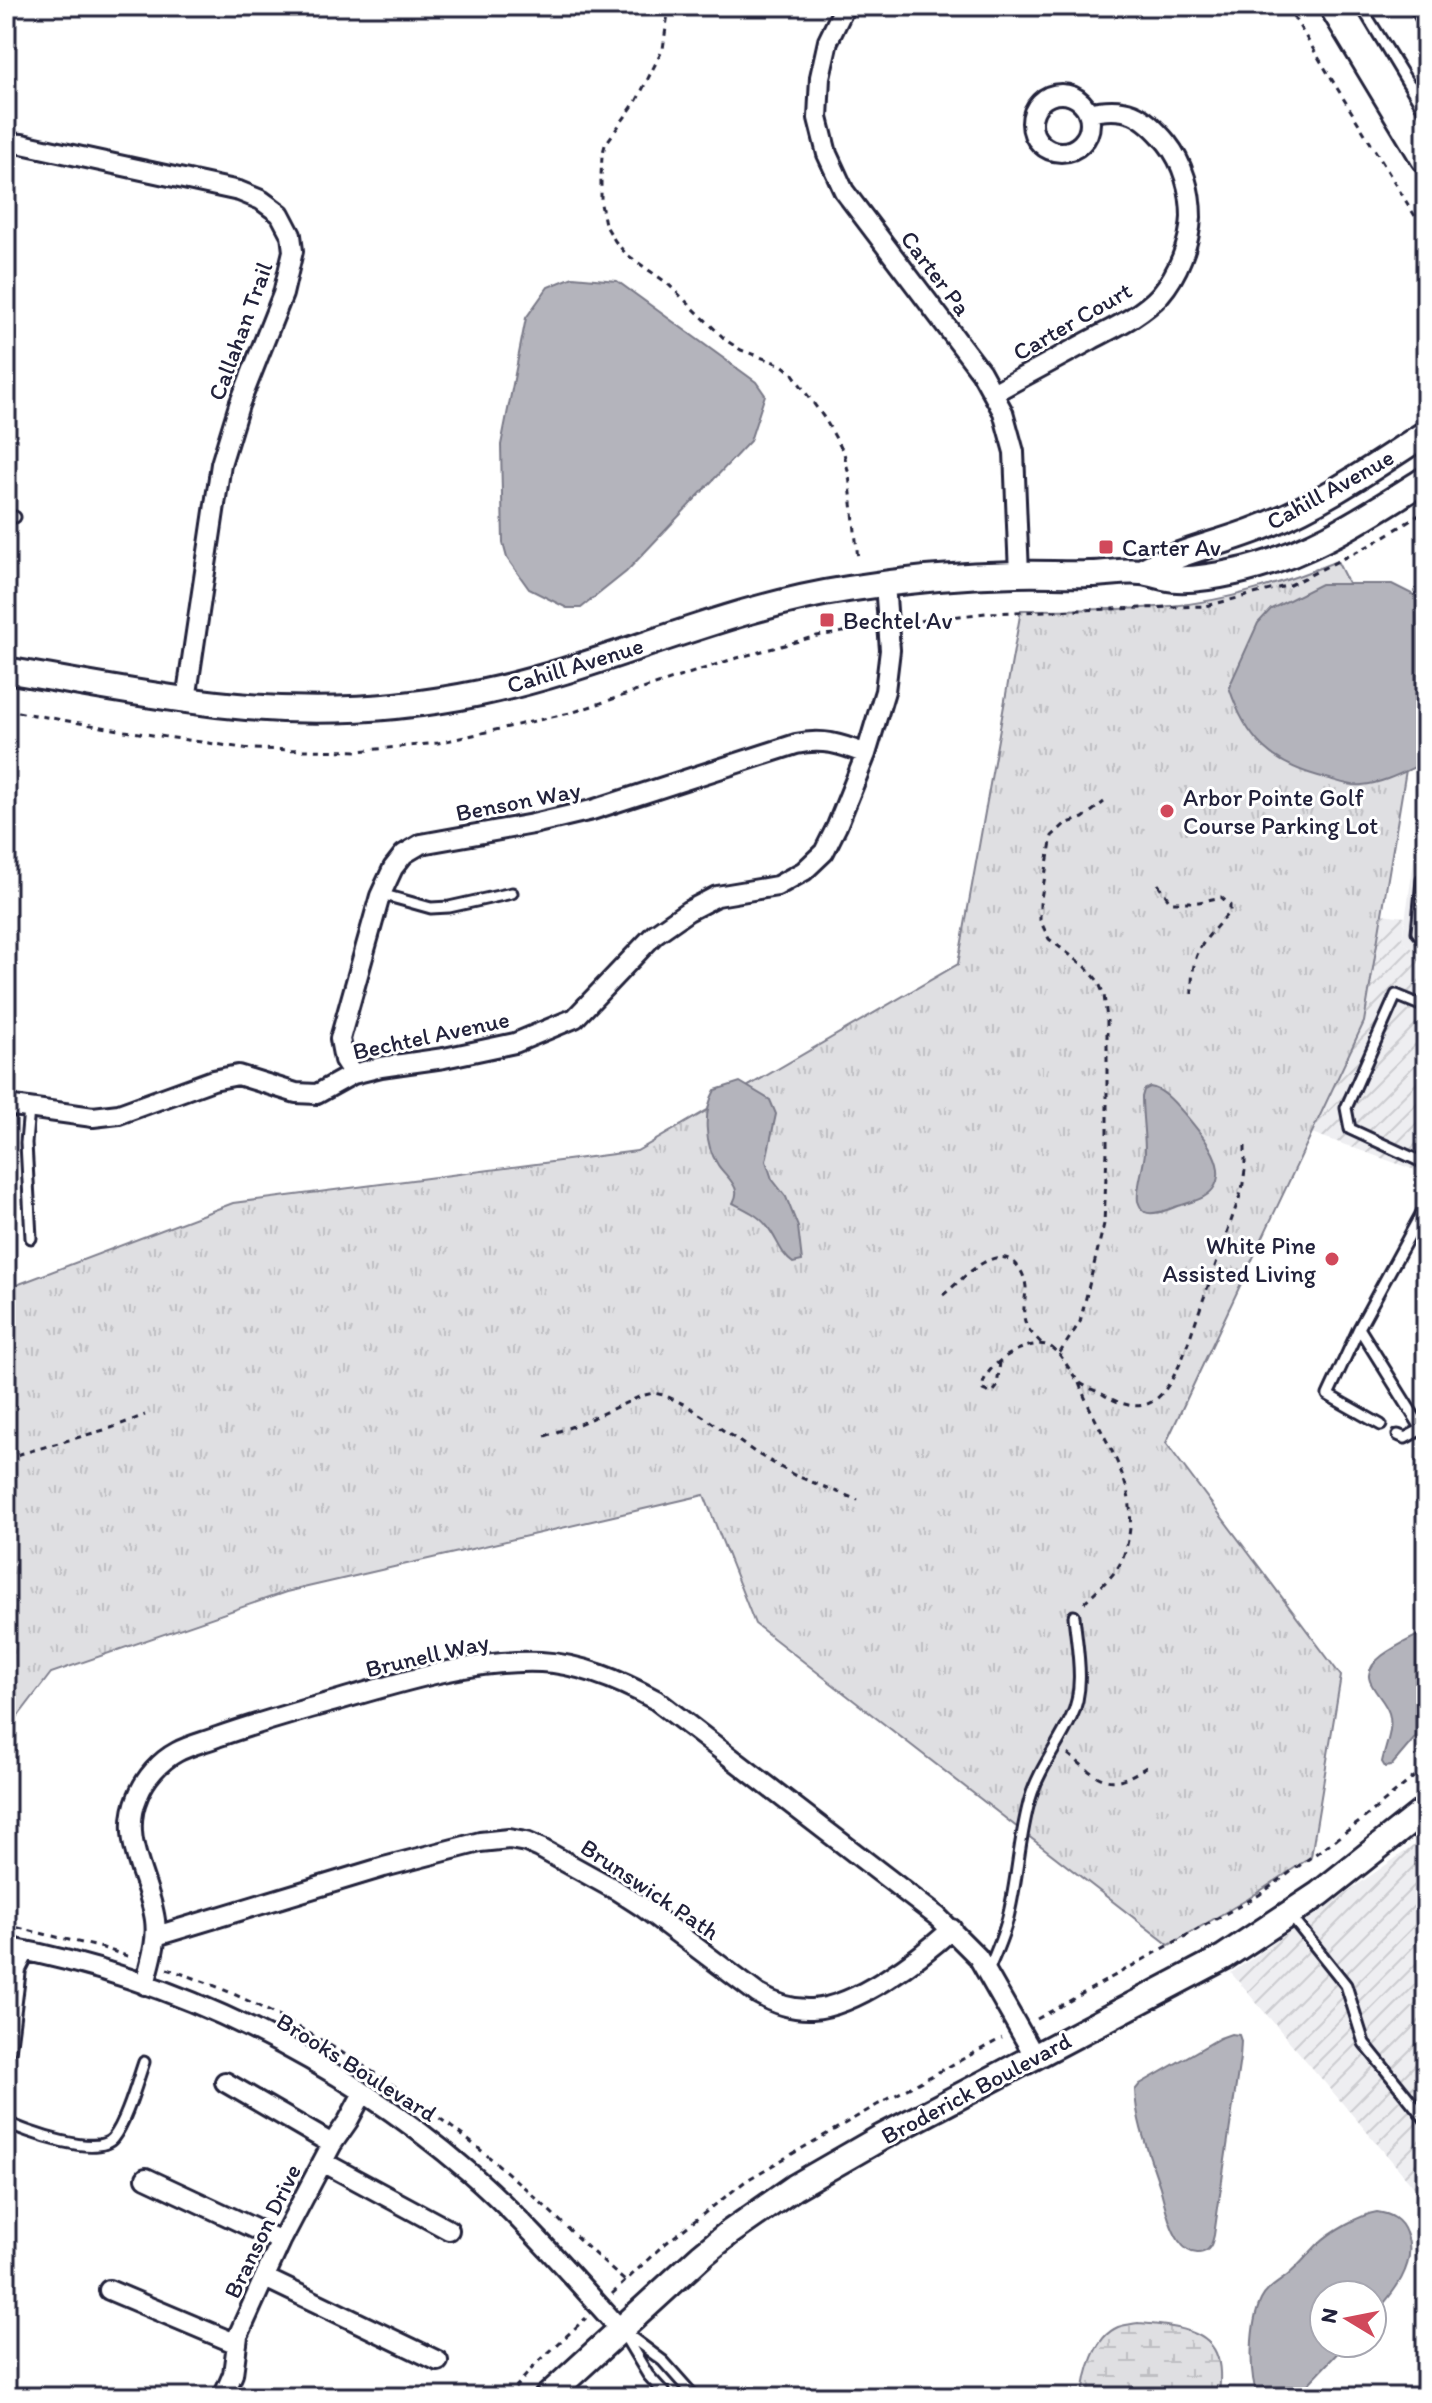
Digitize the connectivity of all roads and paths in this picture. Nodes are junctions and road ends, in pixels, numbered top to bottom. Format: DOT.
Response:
graph roads {
  1 [pos="669,6"];
  2 [pos="845,6"];
  3 [pos="1287,6"];
  4 [pos="1335,6"];
  5 [pos="1387,6"];
  6 [pos="1426,69"];
  7 [pos="1088,113"];
  8 [pos="6,143"];
  9 [pos="1426,157"];
  10 [pos="1426,234"];
  11 [pos="993,393"];
  12 [pos="1426,433"];
  13 [pos="1426,479"];
  14 [pos="1426,511"];
  15 [pos="858,559"];
  16 [pos="1141,572"];
  17 [pos="1019,574"];
  18 [pos="885,584"];
  19 [pos="889,624"];
  20 [pos="6,670"];
  21 [pos="186,700"];
  22 [pos="6,710"];
  23 [pos="866,754"];
  24 [pos="1104,802"];
  25 [pos="1426,875"];
  26 [pos="1158,884"];
  27 [pos="512,893"];
  28 [pos="381,894"];
  29 [pos="1426,943"];
  30 [pos="1192,994"];
  31 [pos="1423,1006"];
  32 [pos="353,1074"];
  33 [pos="6,1105"];
  34 [pos="29,1109"];
  35 [pos="1245,1143"];
  36 [pos="1426,1164"];
  37 [pos="1426,1205"];
  38 [pos="31,1238"];
  39 [pos="943,1295"];
  40 [pos="1359,1328"];
  41 [pos="1044,1346"];
  42 [pos="1059,1354"];
  43 [pos="1000,1362"];
  44 [pos="1079,1383"];
  45 [pos="145,1415"];
  46 [pos="1381,1425"];
  47 [pos="1425,1431"];
  48 [pos="1398,1435"];
  49 [pos="545,1436"];
  50 [pos="6,1458"];
  51 [pos="858,1500"];
  52 [pos="1074,1616"];
  53 [pos="1057,1745"];
  54 [pos="1148,1766"];
  55 [pos="1426,1767"];
  56 [pos="1426,1809"];
  57 [pos="1289,1914"];
  58 [pos="952,1929"];
  59 [pos="156,1936"];
  60 [pos="6,1947"];
  61 [pos="25,1951"];
  62 [pos="987,1972"];
  63 [pos="145,1985"];
  64 [pos="1020,2028"];
  65 [pos="6,2048"];
  66 [pos="1035,2057"];
  67 [pos="144,2062"];
  68 [pos="225,2082"];
  69 [pos="363,2093"];
  70 [pos="1426,2120"];
  71 [pos="6,2122"];
  72 [pos="332,2144"];
  73 [pos="323,2162"];
  74 [pos="146,2178"];
  75 [pos="449,2230"];
  76 [pos="281,2241"];
  77 [pos="265,2278"];
  78 [pos="109,2290"];
  79 [pos="600,2307"];
  80 [pos="620,2329"];
  81 [pos="237,2344"];
  82 [pos="438,2361"];
  83 [pos="227,2395"];
  84 [pos="507,2397"];
  85 [pos="547,2397"];
  86 [pos="668,2397"];
  87 [pos="695,2397"];
  1 -- 15 [label="path"];
  2 -- 11 [label="street, Carter Pa"];
  3 -- 10 [label="path"];
  4 -- 9 [label="main road"];
  5 -- 6 [label="main road"];
  7 -- 11 [label="street, Carter Court"];
  8 -- 21 [label="street, Callahan Trail"];
  11 -- 17 [label="street, Carter Pa"];
  12 -- 16 [label="street, Cahill Avenue"];
  13 -- 16 [label="street, Cahill Avenue"];
  14 -- 19 [label="path"];
  16 -- 17 [label="street, Cahill Avenue"];
  17 -- 18 [label="street, Cahill Avenue"];
  18 -- 19 [label="street, Bechtel Avenue"];
  18 -- 21 [label="street, Cahill Avenue"];
  19 -- 22 [label="path"];
  19 -- 23 [label="street, Bechtel Avenue"];
  20 -- 21 [label="street, Cahill Avenue"];
  23 -- 28 [label="street, Benson Way"];
  23 -- 32 [label="street, Bechtel Avenue"];
  24 -- 42 [label="path"];
  25 -- 29 [label="lane"];
  26 -- 30 [label="path"];
  27 -- 28 [label="lane"];
  28 -- 32 [label="street, Benson Way"];
  31 -- 36 [label="lane"];
  32 -- 34 [label="street, Bechtel Avenue"];
  33 -- 34 [label="street, Bechtel Avenue"];
  34 -- 38 [label="lane"];
  35 -- 44 [label="path"];
  37 -- 40 [label="lane"];
  39 -- 41 [label="path"];
  40 -- 46 [label="lane"];
  40 -- 47 [label="lane"];
  41 -- 42 [label="path"];
  41 -- 43 [label="path"];
  42 -- 44 [label="path"];
  43 -- 43 [label="path"];
  44 -- 52 [label="path"];
  45 -- 50 [label="path"];
  47 -- 48 [label="lane"];
  49 -- 51 [label="path"];
  52 -- 53 [label="lane"];
  53 -- 54 [label="path"];
  53 -- 62 [label="lane"];
  55 -- 64 [label="path"];
  56 -- 57 [label="street, Broderick Boulevard"];
  57 -- 66 [label="street, Broderick Boulevard"];
  57 -- 70 [label="lane"];
  58 -- 59 [label="street, Brunswick Path"];
  58 -- 59 [label="street, Brunell Way"];
  58 -- 62 [label="street, Brunell Way"];
  59 -- 63 [label="street, Brunell Way"];
  60 -- 61 [label="street, Brooks Boulevard"];
  61 -- 63 [label="street, Brooks Boulevard"];
  61 -- 65 [label="street"];
  62 -- 64 [label="street, Brunell Way"];
  63 -- 69 [label="street, Brooks Boulevard"];
  64 -- 66 [label="street, Brunell Way"];
  64 -- 79 [label="path"];
  66 -- 80 [label="street, Broderick Boulevard"];
  67 -- 71 [label="lane"];
  68 -- 72 [label="street"];
  69 -- 72 [label="street, Branson Drive"];
  69 -- 79 [label="street, Brooks Boulevard"];
  72 -- 73 [label="street, Branson Drive"];
  73 -- 75 [label="street"];
  73 -- 76 [label="street, Branson Drive"];
  74 -- 76 [label="street"];
  76 -- 77 [label="street, Branson Drive"];
  77 -- 81 [label="street, Branson Drive"];
  77 -- 82 [label="street"];
  78 -- 81 [label="street"];
  79 -- 80 [label="street, Brooks Boulevard"];
  79 -- 84 [label="path"];
  80 -- 85 [label="street, Broderick Boulevard"];
  80 -- 86 [label="lane"];
  80 -- 87 [label="lane"];
  81 -- 83 [label="street, Branson Drive"];
}
